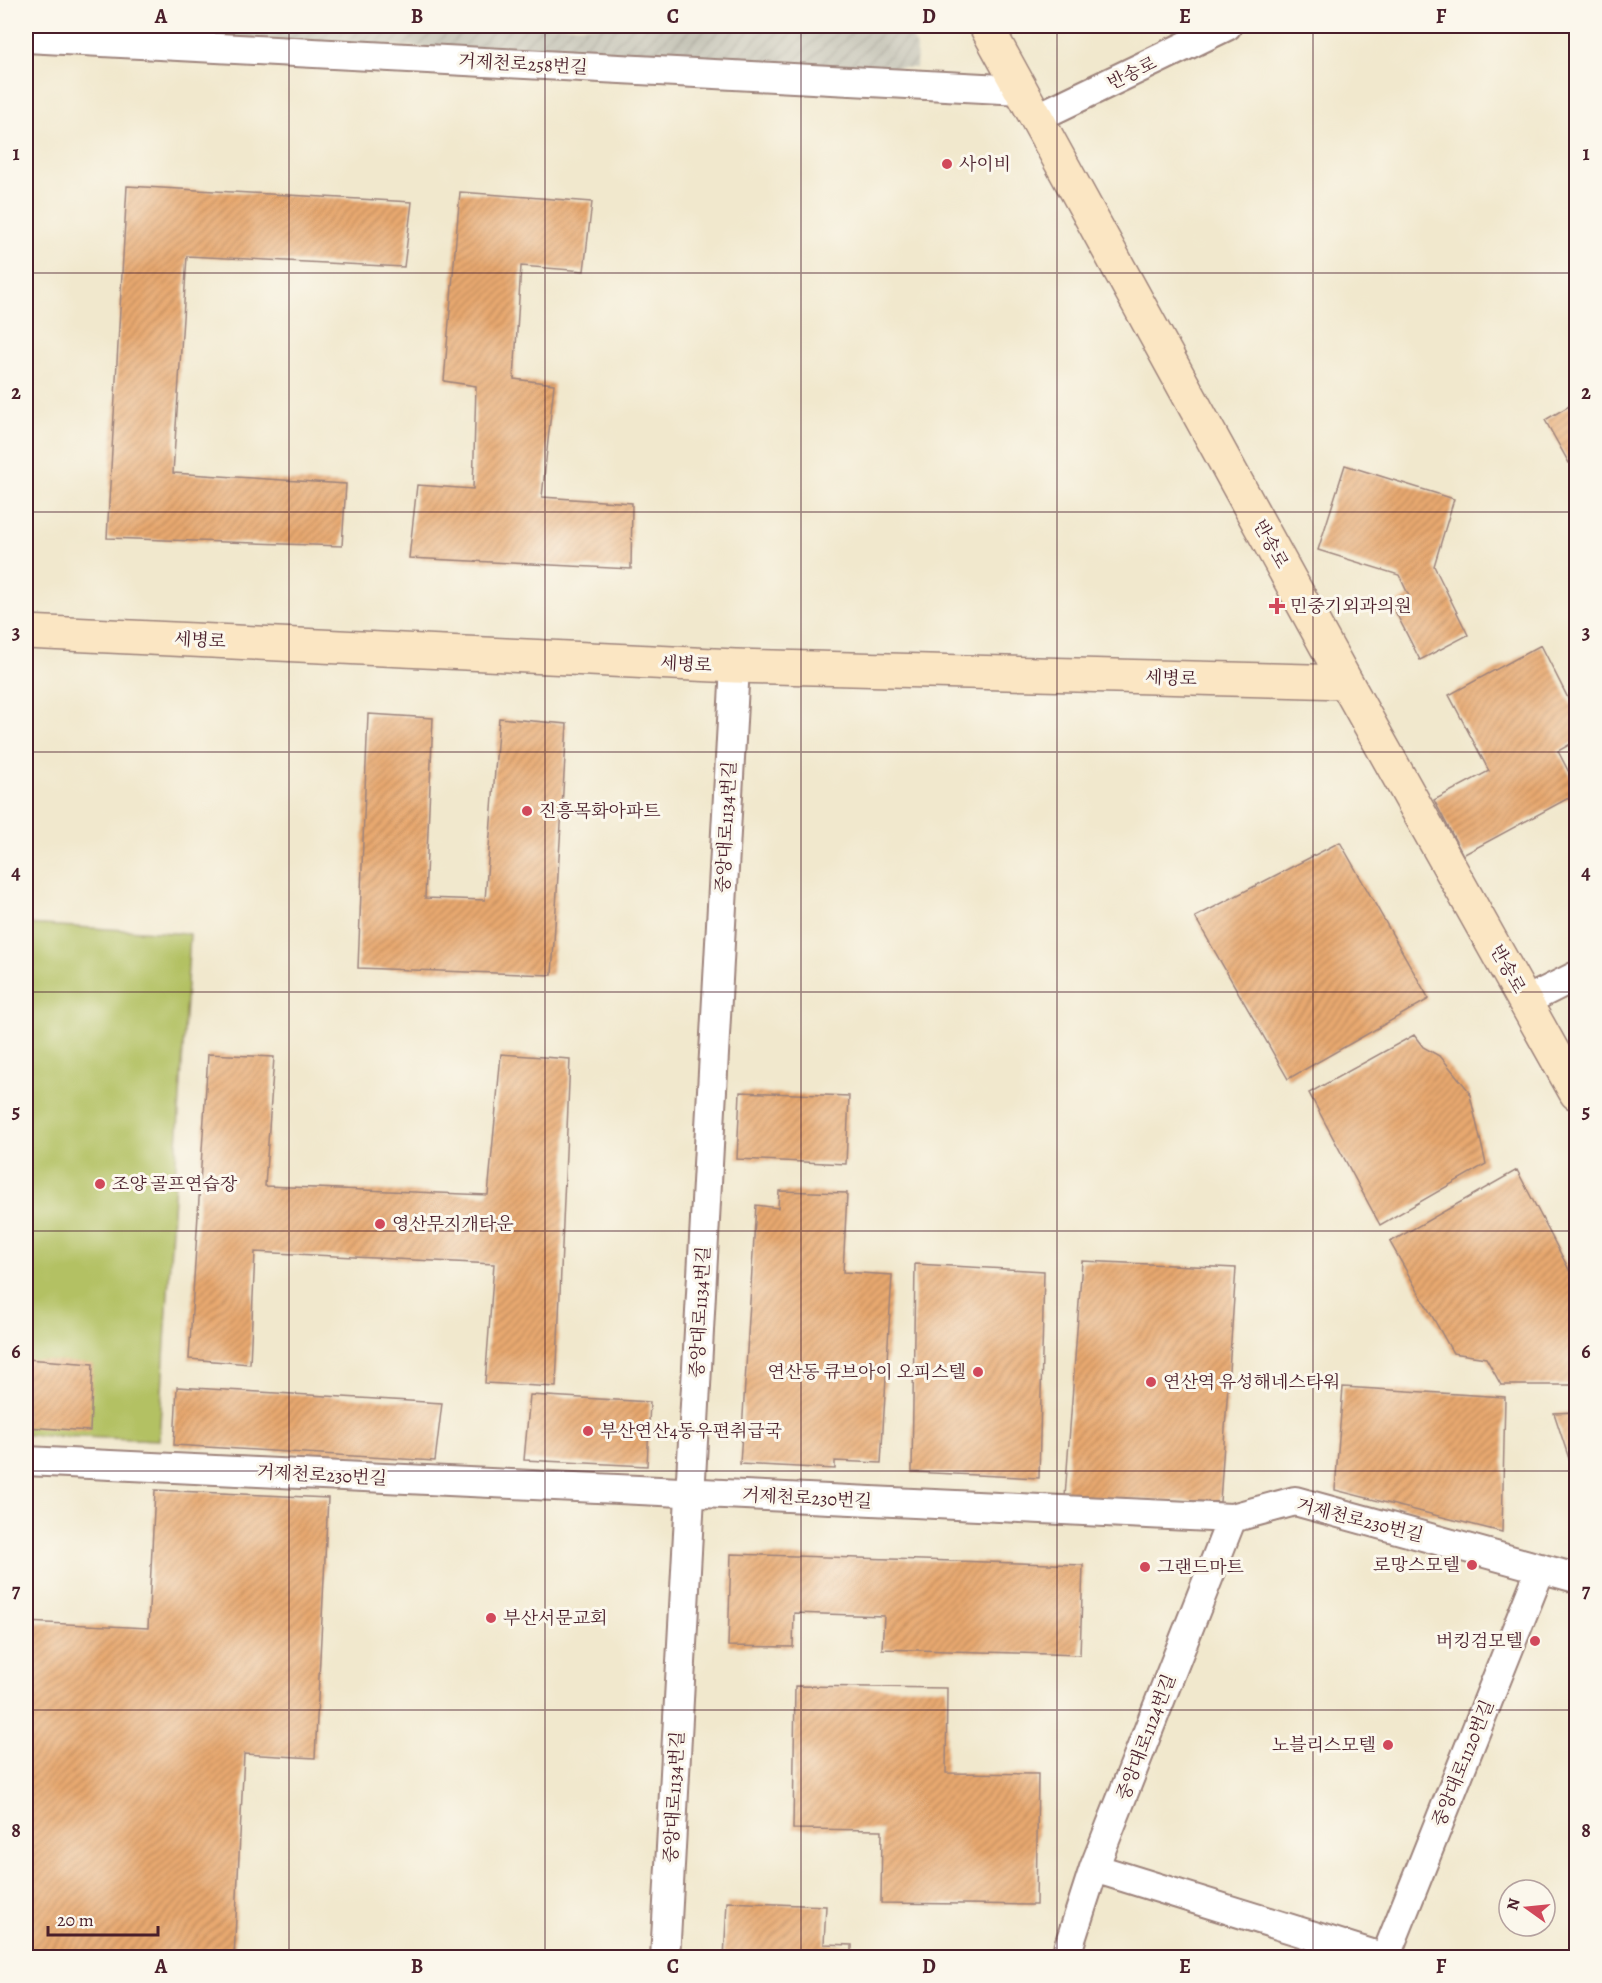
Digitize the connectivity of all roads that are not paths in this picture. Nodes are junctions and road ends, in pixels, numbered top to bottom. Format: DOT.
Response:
graph roads {
  1 [pos="986,26"];
  2 [pos="1227,26"];
  3 [pos="26,38"];
  4 [pos="1029,104"];
  5 [pos="26,632"];
  6 [pos="735,666"];
  7 [pos="1346,682"];
  8 [pos="1576,976"];
  9 [pos="1526,1001"];
  10 [pos="1576,1093"];
  11 [pos="26,1461"];
  12 [pos="690,1493"];
  13 [pos="1232,1518"];
  14 [pos="1541,1568"];
  15 [pos="1576,1578"];
  16 [pos="1094,1868"];
  17 [pos="665,1958"];
  18 [pos="1065,1958"];
  19 [pos="1385,1958"];
  1 -- 4 [label="main road, 반송로"];
  2 -- 4 [label="street, 반송로"];
  3 -- 4 [label="street, 거제천로258번길"];
  4 -- 7 [label="main road, 반송로"];
  5 -- 6 [label="main road, 세병로"];
  6 -- 7 [label="main road, 세병로"];
  6 -- 12 [label="street, 중앙대로1134번길"];
  7 -- 9 [label="main road, 반송로"];
  8 -- 9 [label="street, 반송로"];
  9 -- 10 [label="main road, 반송로"];
  11 -- 12 [label="street, 거제천로230번길"];
  12 -- 13 [label="street, 거제천로230번길"];
  12 -- 17 [label="street, 중앙대로1134번길"];
  13 -- 14 [label="street, 거제천로230번길"];
  13 -- 16 [label="street, 중앙대로1124번길"];
  14 -- 15 [label="street, 거제천로230번길"];
  14 -- 19 [label="street, 중앙대로1120번길"];
  16 -- 18 [label="street, 중앙대로1124번길"];
  16 -- 19 [label="street, 중앙대로1120번길"];
}
